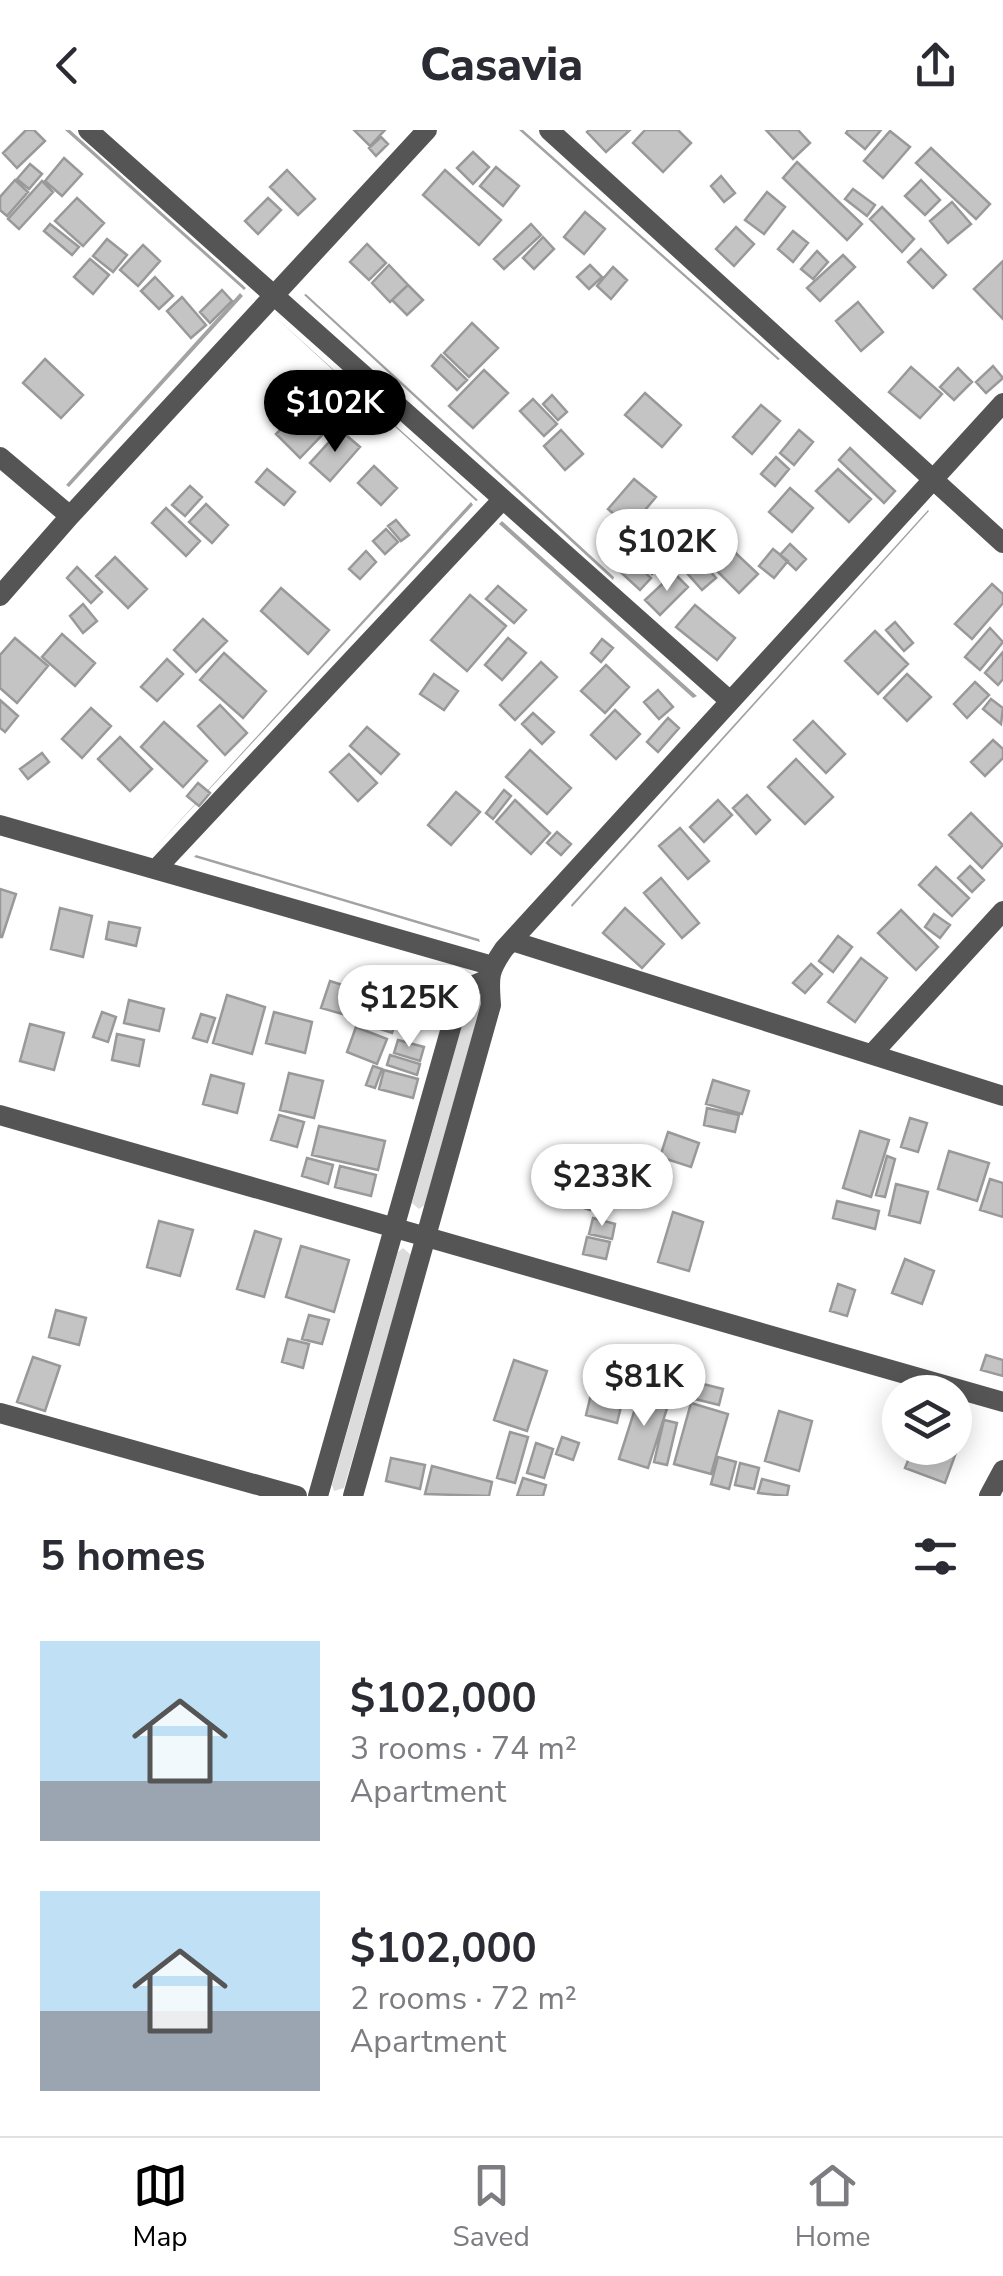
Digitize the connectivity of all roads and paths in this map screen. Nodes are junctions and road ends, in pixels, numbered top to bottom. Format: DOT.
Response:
graph roads {
  1 [pos="88,130"];
  2 [pos="427,130"];
  3 [pos="549,130"];
  4 [pos="274,296"];
  5 [pos="1003,403"];
  6 [pos="0,457"];
  7 [pos="933,480"];
  8 [pos="503,499"];
  9 [pos="70,516"];
  10 [pos="1003,543"];
  11 [pos="0,596"];
  12 [pos="730,701"];
  13 [pos="0,824"];
  14 [pos="158,868"];
  15 [pos="1003,911"];
  16 [pos="512,942"];
  17 [pos="491,972"];
  18 [pos="872,1054"];
  19 [pos="1003,1096"];
  20 [pos="0,1115"];
  21 [pos="395,1226"];
  22 [pos="426,1235"];
  23 [pos="1003,1402"];
  24 [pos="0,1413"];
  25 [pos="1003,1470"];
  26 [pos="296,1496"];
  27 [pos="318,1496"];
  28 [pos="353,1496"];
  29 [pos="989,1496"];
  1 -- 4 [label="street"];
  2 -- 4 [label="street"];
  3 -- 7 [label="street"];
  4 -- 8 [label="street"];
  4 -- 9 [label="street"];
  5 -- 7 [label="street"];
  6 -- 9 [label="street"];
  7 -- 10 [label="street"];
  7 -- 12 [label="street"];
  8 -- 12 [label="street"];
  8 -- 14 [label="street"];
  9 -- 11 [label="street"];
  12 -- 16 [label="street"];
  13 -- 14 [label="street"];
  14 -- 17 [label="street"];
  15 -- 18 [label="street"];
  16 -- 17 [label="street"];
  16 -- 18 [label="street"];
  17 -- 21 [label="street"];
  17 -- 22 [label="street"];
  18 -- 19 [label="street"];
  20 -- 21 [label="street"];
  21 -- 22 [label="street"];
  21 -- 27 [label="street"];
  22 -- 23 [label="street"];
  22 -- 28 [label="street"];
  24 -- 26 [label="street"];
  25 -- 29 [label="street"];
}
